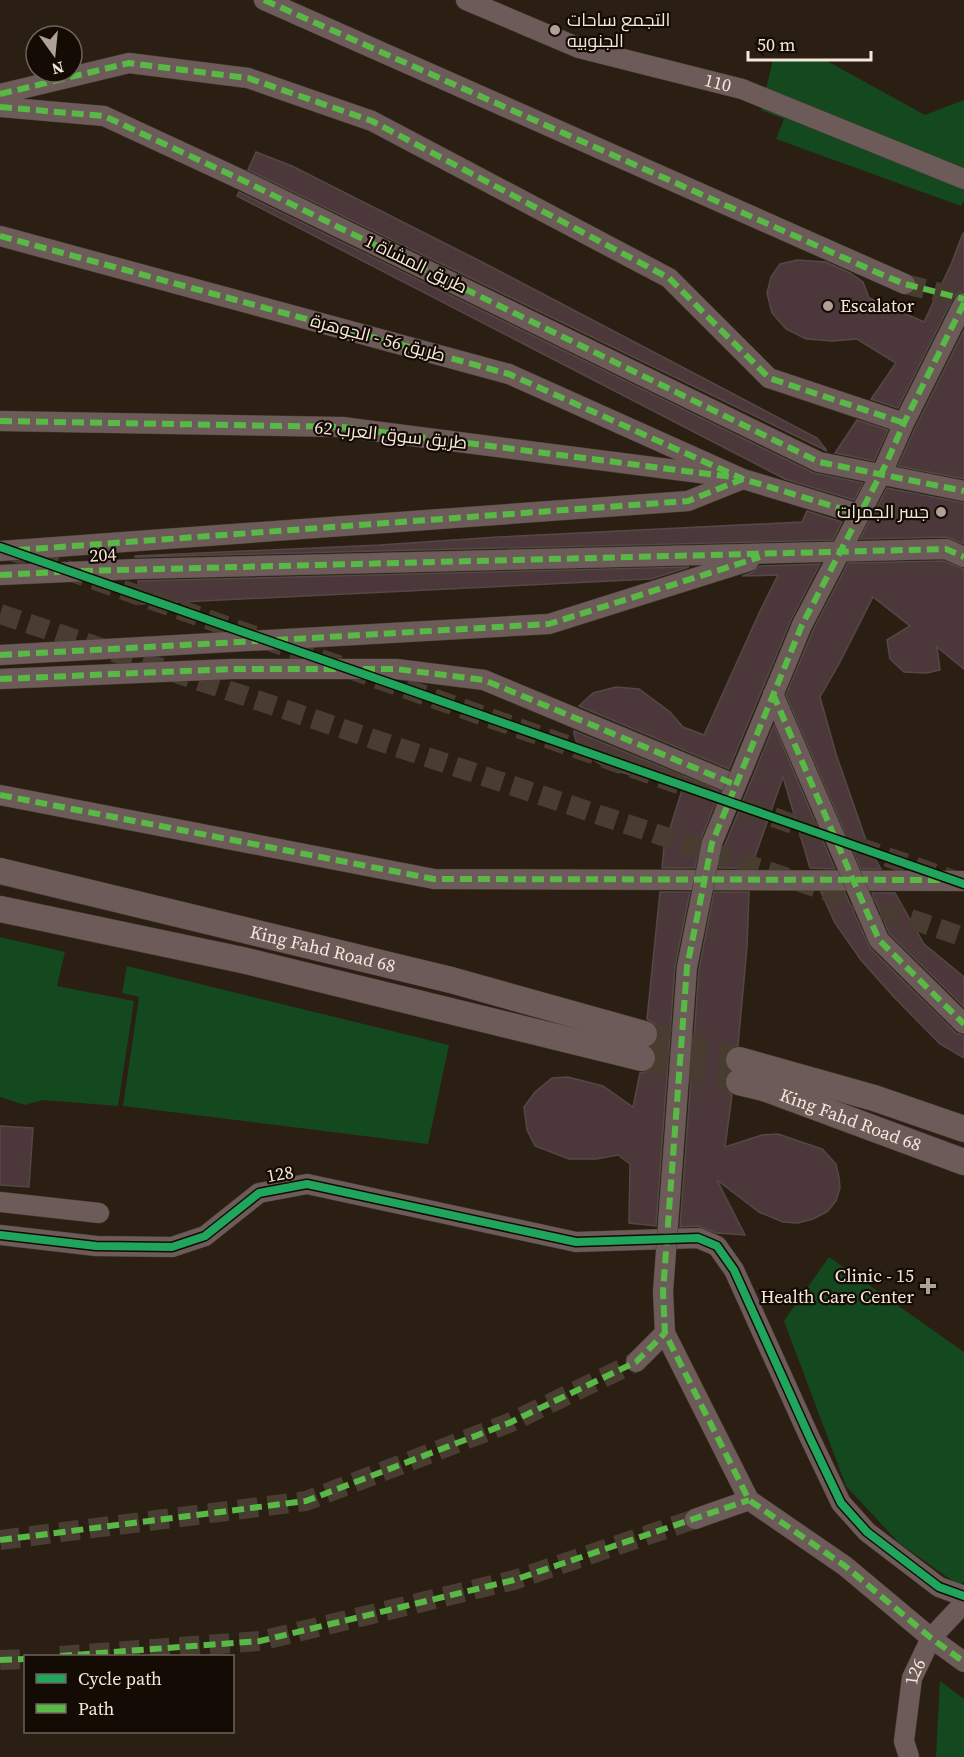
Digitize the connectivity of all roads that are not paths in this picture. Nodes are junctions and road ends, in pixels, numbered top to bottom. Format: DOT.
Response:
graph roads {
  1 [pos="264,0"];
  2 [pos="466,0"];
  3 [pos="497,8"];
  4 [pos="0,94"];
  5 [pos="0,107"];
  6 [pos="964,179"];
  7 [pos="0,236"];
  8 [pos="905,284"];
  9 [pos="964,303"];
  10 [pos="957,329"];
  11 [pos="0,421"];
  12 [pos="904,423"];
  13 [pos="743,479"];
  14 [pos="964,491"];
  15 [pos="860,514"];
  16 [pos="0,551"];
  17 [pos="772,553"];
  18 [pos="964,557"];
  19 [pos="0,575"];
  20 [pos="0,655"];
  21 [pos="0,679"];
  22 [pos="773,694"];
  23 [pos="736,785"];
  24 [pos="0,795"];
  25 [pos="0,871"];
  26 [pos="964,881"];
  27 [pos="0,909"];
  28 [pos="964,1024"];
  29 [pos="964,1129"];
  30 [pos="964,1162"];
  31 [pos="0,1202"];
  32 [pos="99,1213"];
  33 [pos="0,1235"];
  34 [pos="665,1333"];
  35 [pos="636,1362"];
  36 [pos="748,1500"];
  37 [pos="695,1519"];
  38 [pos="964,1596"];
  39 [pos="964,1603"];
  40 [pos="931,1638"];
  41 [pos="964,1662"];
  42 [pos="909,1757"];
  1 -- 8 [label="street"];
  2 -- 3 [label="street, 110"];
  3 -- 6 [label="street, 110"];
  4 -- 12 [label="street"];
  5 -- 14 [label="street, طريق المشاة 1"];
  7 -- 13 [label="street, طريق 56 - الجوهرة"];
  9 -- 10 [label="street"];
  10 -- 12 [label="street"];
  11 -- 13 [label="street, طريق سوق العرب 62"];
  12 -- 15 [label="street"];
  13 -- 15 [label="street"];
  13 -- 16 [label="street"];
  15 -- 22 [label="street, bridge"];
  17 -- 18 [label="street, 204"];
  17 -- 19 [label="street, 204"];
  17 -- 20 [label="street"];
  21 -- 23 [label="street"];
  22 -- 23 [label="street, bridge"];
  22 -- 28 [label="street, bridge"];
  23 -- 34 [label="street, bridge"];
  24 -- 26 [label="street"];
  25 -- 27 [label="main road, King Fahd Road 68"];
  29 -- 30 [label="main road, King Fahd Road 68"];
  31 -- 32 [label="street"];
  33 -- 38 [label="street, 128"];
  34 -- 35 [label="street"];
  34 -- 36 [label="street"];
  36 -- 37 [label="street"];
  36 -- 40 [label="street"];
  39 -- 40 [label="street, 126"];
  40 -- 41 [label="street"];
  40 -- 42 [label="street, 126"];
}
